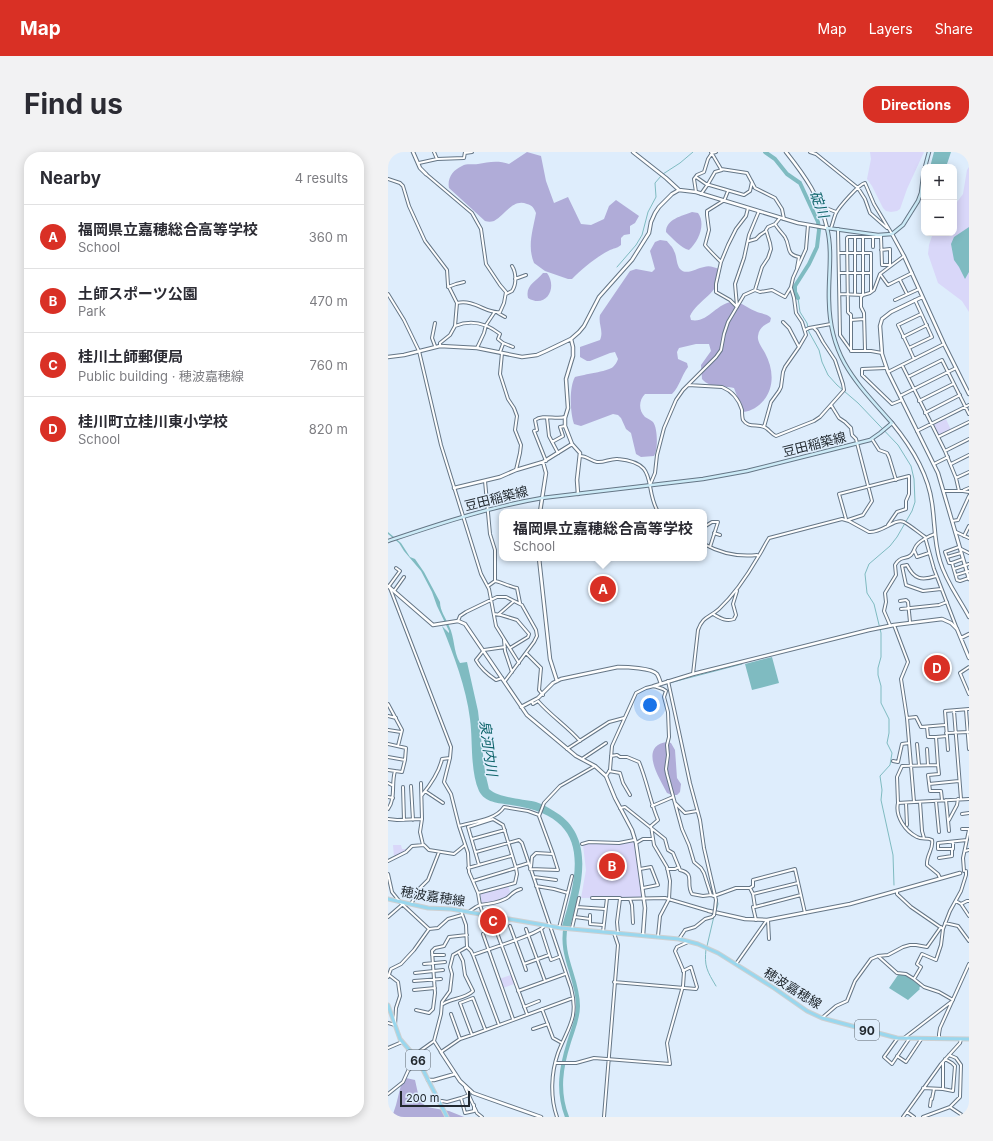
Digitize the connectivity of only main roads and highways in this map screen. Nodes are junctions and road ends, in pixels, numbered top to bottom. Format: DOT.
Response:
graph roads {
  1 [pos="929,152"];
  2 [pos="925,164"];
  3 [pos="921,193"];
  4 [pos="388,541"];
  5 [pos="388,898"];
  6 [pos="388,1005"];
  7 [pos="969,1039"];
  8 [pos="447,1117"];
  1 -- 2 [label="main road"];
  3 -- 4 [label="main road, 豆田稲築線"];
  5 -- 7 [label="main road, 穂波嘉穂線 / 90"];
  6 -- 8 [label="main road, 66"];
}
